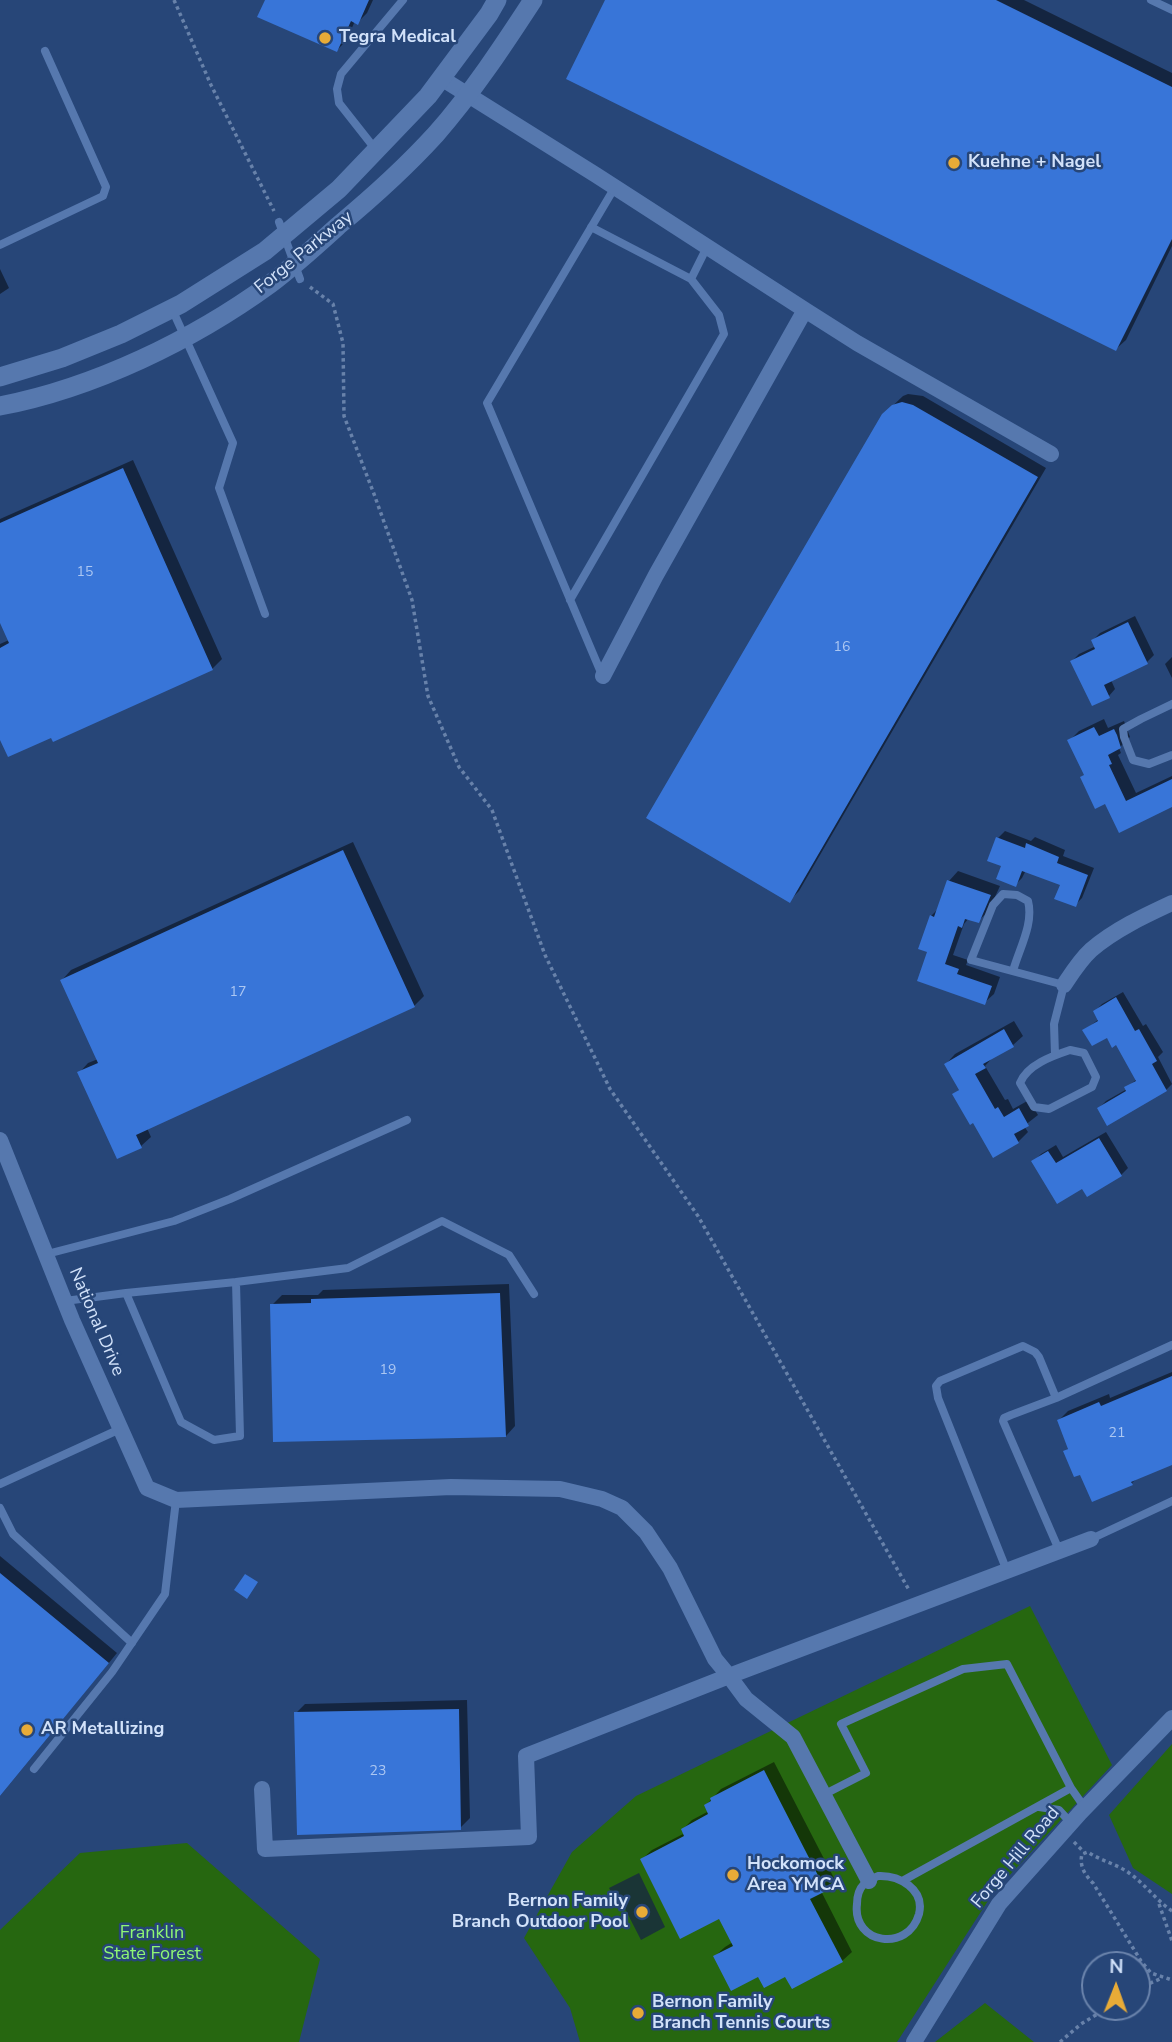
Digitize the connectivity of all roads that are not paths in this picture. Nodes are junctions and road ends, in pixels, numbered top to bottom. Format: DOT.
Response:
graph roads {
  1 [pos="404,0"];
  2 [pos="497,0"];
  3 [pos="533,0"];
  4 [pos="1151,0"];
  5 [pos="1172,10"];
  6 [pos="45,51"];
  7 [pos="441,78"];
  8 [pos="466,95"];
  9 [pos="376,150"];
  10 [pos="615,187"];
  11 [pos="591,227"];
  12 [pos="281,229"];
  13 [pos="0,245"];
  14 [pos="707,247"];
  15 [pos="297,272"];
  16 [pos="691,279"];
  17 [pos="172,309"];
  18 [pos="805,310"];
  19 [pos="184,336"];
  20 [pos="0,377"];
  21 [pos="0,406"];
  22 [pos="1051,454"];
  23 [pos="570,600"];
  24 [pos="265,614"];
  25 [pos="603,676"];
  26 [pos="1172,704"];
  27 [pos="1172,755"];
  28 [pos="1172,903"];
  29 [pos="1013,971"];
  30 [pos="1064,985"];
  31 [pos="1055,1055"];
  32 [pos="407,1120"];
  33 [pos="0,1140"];
  34 [pos="47,1254"];
  35 [pos="236,1282"];
  36 [pos="126,1293"];
  37 [pos="534,1294"];
  38 [pos="65,1301"];
  39 [pos="1172,1345"];
  40 [pos="1056,1398"];
  41 [pos="120,1429"];
  42 [pos="0,1484"];
  43 [pos="176,1500"];
  44 [pos="1172,1501"];
  45 [pos="0,1507"];
  46 [pos="1091,1539"];
  47 [pos="1059,1550"];
  48 [pos="1007,1572"];
  49 [pos="132,1643"];
  50 [pos="729,1676"];
  51 [pos="1172,1718"];
  52 [pos="34,1769"];
  53 [pos="262,1788"];
  54 [pos="1071,1788"];
  55 [pos="823,1795"];
  56 [pos="1036,1807"];
  57 [pos="1085,1808"];
  58 [pos="1071,1823"];
  59 [pos="904,1880"];
  60 [pos="869,1881"];
  61 [pos="914,2042"];
  1 -- 9 [label="lane"];
  2 -- 7 [label="street, Forge Parkway"];
  3 -- 8 [label="street, Forge Parkway"];
  4 -- 5 [label="lane"];
  6 -- 13 [label="lane"];
  7 -- 8 [label="street"];
  7 -- 9 [label="street, Forge Parkway"];
  8 -- 10 [label="street"];
  8 -- 15 [label="street, Forge Parkway"];
  9 -- 12 [label="street, Forge Parkway"];
  10 -- 11 [label="lane"];
  10 -- 14 [label="street"];
  11 -- 16 [label="lane"];
  11 -- 23 [label="lane"];
  12 -- 15 [label="lane"];
  12 -- 17 [label="street, Forge Parkway"];
  14 -- 16 [label="lane"];
  14 -- 18 [label="street"];
  15 -- 19 [label="street, Forge Parkway"];
  16 -- 23 [label="lane"];
  17 -- 19 [label="lane"];
  17 -- 20 [label="street, Forge Parkway"];
  18 -- 22 [label="street"];
  18 -- 25 [label="street"];
  19 -- 21 [label="street, Forge Parkway"];
  19 -- 24 [label="lane"];
  23 -- 25 [label="lane"];
  26 -- 27 [label="lane"];
  28 -- 30 [label="street"];
  29 -- 29 [label="lane"];
  29 -- 30 [label="lane"];
  30 -- 31 [label="lane"];
  31 -- 31 [label="lane"];
  32 -- 34 [label="lane"];
  33 -- 34 [label="street, National Drive"];
  34 -- 38 [label="street, National Drive"];
  35 -- 36 [label="lane"];
  35 -- 36 [label="lane"];
  35 -- 37 [label="lane"];
  36 -- 38 [label="lane"];
  38 -- 41 [label="street, National Drive"];
  39 -- 40 [label="lane"];
  40 -- 47 [label="lane"];
  40 -- 48 [label="lane"];
  41 -- 42 [label="lane"];
  41 -- 43 [label="street, National Drive"];
  43 -- 49 [label="lane"];
  43 -- 50 [label="street"];
  44 -- 46 [label="lane"];
  45 -- 49 [label="lane"];
  46 -- 47 [label="street"];
  47 -- 48 [label="street"];
  48 -- 50 [label="street"];
  49 -- 52 [label="lane"];
  50 -- 53 [label="street"];
  50 -- 55 [label="street"];
  51 -- 57 [label="street, Forge Hill Road"];
  54 -- 55 [label="lane"];
  54 -- 56 [label="lane"];
  54 -- 57 [label="lane"];
  55 -- 60 [label="street"];
  56 -- 58 [label="lane"];
  56 -- 59 [label="lane"];
  57 -- 58 [label="street, Forge Hill Road"];
  58 -- 61 [label="street, Forge Hill Road"];
  59 -- 60 [label="lane"];
  59 -- 60 [label="lane"];
}
